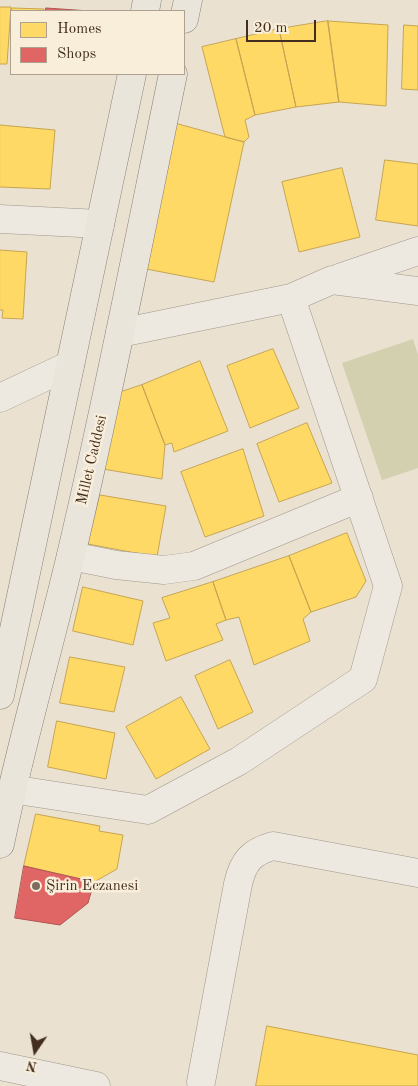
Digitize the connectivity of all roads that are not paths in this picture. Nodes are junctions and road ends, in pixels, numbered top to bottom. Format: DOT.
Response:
graph roads {
  1 [pos="188,0"];
  2 [pos="185,15"];
  3 [pos="132,75"];
  4 [pos="173,75"];
  5 [pos="0,219"];
  6 [pos="100,224"];
  7 [pos="418,251"];
  8 [pos="332,280"];
  9 [pos="418,291"];
  10 [pos="291,298"];
  11 [pos="120,332"];
  12 [pos="70,365"];
  13 [pos="0,398"];
  14 [pos="359,498"];
  15 [pos="71,556"];
  16 [pos="0,695"];
  17 [pos="11,789"];
  18 [pos="0,844"];
  19 [pos="418,873"];
  20 [pos="0,1066"];
  21 [pos="199,1085"];
  22 [pos="96,1086"];
  1 -- 2 [label="main road"];
  3 -- 6 [label="main road"];
  4 -- 11 [label="main road, Millet Caddesi"];
  5 -- 6 [label="street"];
  6 -- 12 [label="main road"];
  7 -- 8 [label="street"];
  8 -- 9 [label="street"];
  8 -- 10 [label="street"];
  10 -- 11 [label="street"];
  10 -- 14 [label="street"];
  11 -- 15 [label="main road, Millet Caddesi"];
  12 -- 13 [label="street"];
  12 -- 16 [label="main road"];
  14 -- 15 [label="street"];
  14 -- 17 [label="street"];
  15 -- 17 [label="main road, Millet Caddesi"];
  17 -- 18 [label="main road, Millet Caddesi"];
  19 -- 21 [label="street"];
  20 -- 22 [label="street"];
}
